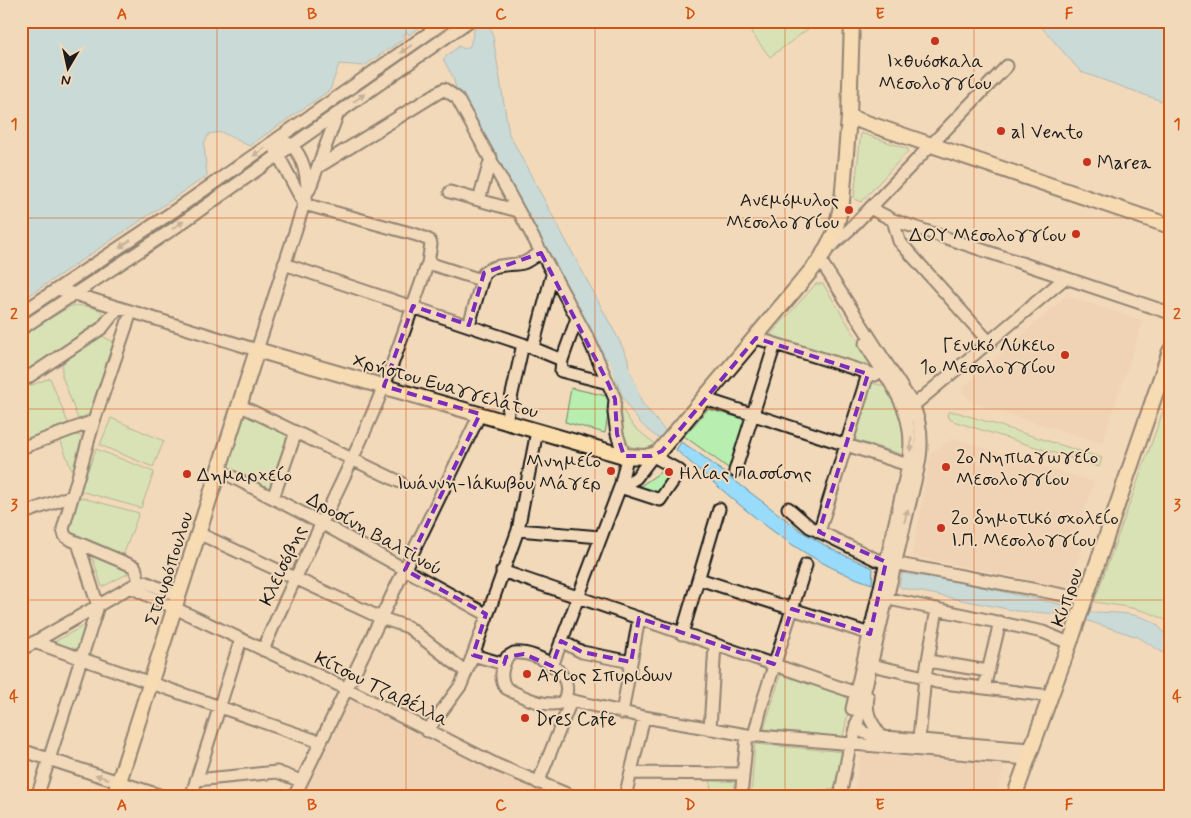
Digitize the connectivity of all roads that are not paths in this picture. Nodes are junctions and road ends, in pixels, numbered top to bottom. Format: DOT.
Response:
graph roads {
  1 [pos="446,21"];
  2 [pos="469,21"];
  3 [pos="852,21"];
  4 [pos="1007,66"];
  5 [pos="338,113"];
  6 [pos="849,117"];
  7 [pos="277,139"];
  8 [pos="931,144"];
  9 [pos="291,145"];
  10 [pos="277,155"];
  11 [pos="491,158"];
  12 [pos="318,167"];
  13 [pos="450,192"];
  14 [pos="306,199"];
  15 [pos="479,200"];
  16 [pos="870,208"];
  17 [pos="518,211"];
  18 [pos="893,220"];
  19 [pos="1170,226"];
  20 [pos="541,254"];
  21 [pos="820,259"];
  22 [pos="428,263"];
  23 [pos="284,264"];
  24 [pos="552,275"];
  25 [pos="1065,278"];
  26 [pos="481,280"];
  27 [pos="58,289"];
  28 [pos="74,295"];
  29 [pos="413,306"];
  30 [pos="117,309"];
  31 [pos="131,312"];
  32 [pos="21,313"];
  33 [pos="1170,313"];
  34 [pos="577,318"];
  35 [pos="469,324"];
  36 [pos="21,329"];
  37 [pos="756,338"];
  38 [pos="990,343"];
  39 [pos="775,344"];
  40 [pos="528,346"];
  41 [pos="257,350"];
  42 [pos="1170,351"];
  43 [pos="562,360"];
  44 [pos="868,374"];
  45 [pos="887,378"];
  46 [pos="21,382"];
  47 [pos="608,383"];
  48 [pos="384,386"];
  49 [pos="705,399"];
  50 [pos="240,405"];
  51 [pos="910,409"];
  52 [pos="480,414"];
  53 [pos="753,415"];
  54 [pos="94,421"];
  55 [pos="506,422"];
  56 [pos="537,431"];
  57 [pos="296,432"];
  58 [pos="846,445"];
  59 [pos="21,448"];
  60 [pos="658,453"];
  61 [pos="624,456"];
  62 [pos="352,459"];
  63 [pos="908,465"];
  64 [pos="219,470"];
  65 [pos="735,470"];
  66 [pos="400,482"];
  67 [pos="620,487"];
  68 [pos="72,496"];
  69 [pos="273,498"];
  70 [pos="788,508"];
  71 [pos="719,509"];
  72 [pos="21,514"];
  73 [pos="322,523"];
  74 [pos="518,530"];
  75 [pos="819,532"];
  76 [pos="198,533"];
  77 [pos="600,537"];
  78 [pos="78,543"];
  79 [pos="890,562"];
  80 [pos="806,565"];
  81 [pos="405,570"];
  82 [pos="502,571"];
  83 [pos="294,577"];
  84 [pos="699,579"];
  85 [pos="134,585"];
  86 [pos="577,597"];
  87 [pos="883,597"];
  88 [pos="1085,599"];
  89 [pos="176,602"];
  90 [pos="98,606"];
  91 [pos="792,609"];
  92 [pos="937,609"];
  93 [pos="486,614"];
  94 [pos="381,618"];
  95 [pos="638,618"];
  96 [pos="1000,622"];
  97 [pos="682,634"];
  98 [pos="870,634"];
  99 [pos="241,639"];
  100 [pos="561,641"];
  101 [pos="34,642"];
  102 [pos="1069,643"];
  103 [pos="715,644"];
  104 [pos="21,650"];
  105 [pos="263,650"];
  106 [pos="473,655"];
  107 [pos="82,657"];
  108 [pos="928,661"];
  109 [pos="631,662"];
  110 [pos="504,664"];
  111 [pos="774,664"];
  112 [pos="873,665"];
  113 [pos="552,666"];
  114 [pos="988,671"];
  115 [pos="466,672"];
  116 [pos="925,678"];
  117 [pos="150,681"];
  118 [pos="984,688"];
  119 [pos="347,689"];
  120 [pos="856,692"];
  121 [pos="1049,696"];
  122 [pos="568,700"];
  123 [pos="220,706"];
  124 [pos="622,713"];
  125 [pos="644,717"];
  126 [pos="856,724"];
  127 [pos="710,728"];
  128 [pos="428,731"];
  129 [pos="751,736"];
  130 [pos="882,736"];
  131 [pos="918,739"];
  132 [pos="320,742"];
  133 [pos="849,747"];
  134 [pos="21,750"];
  135 [pos="1029,754"];
  136 [pos="49,759"];
  137 [pos="631,773"];
  138 [pos="743,774"];
  139 [pos="196,780"];
  140 [pos="301,781"];
  141 [pos="119,782"];
  142 [pos="538,782"];
  143 [pos="37,797"];
  144 [pos="114,797"];
  145 [pos="165,797"];
  146 [pos="191,797"];
  147 [pos="294,797"];
  148 [pos="574,797"];
  149 [pos="625,797"];
  150 [pos="741,797"];
  151 [pos="840,797"];
  152 [pos="1014,797"];
  1 -- 7 [label="street, one-way"];
  5 -- 2 [label="street, one-way"];
  3 -- 6 [label="main road"];
  4 -- 8 [label="street"];
  5 -- 9 [label="street"];
  5 -- 12 [label="street"];
  6 -- 8 [label="main road"];
  6 -- 21 [label="main road"];
  7 -- 9 [label="street"];
  7 -- 10 [label="street"];
  7 -- 27 [label="street, one-way"];
  8 -- 16 [label="street"];
  8 -- 19 [label="main road"];
  9 -- 10 [label="street"];
  9 -- 14 [label="street"];
  10 -- 14 [label="street"];
  28 -- 10 [label="street, one-way"];
  11 -- 12 [label="street"];
  11 -- 15 [label="street"];
  11 -- 17 [label="street"];
  12 -- 14 [label="street"];
  13 -- 15 [label="street"];
  14 -- 22 [label="street"];
  14 -- 23 [label="street"];
  15 -- 17 [label="street"];
  16 -- 18 [label="street"];
  16 -- 21 [label="street"];
  17 -- 20 [label="street"];
  18 -- 25 [label="street"];
  18 -- 38 [label="street"];
  20 -- 24 [label="street"];
  20 -- 26 [label="street"];
  21 -- 37 [label="main road"];
  21 -- 45 [label="street"];
  21 -- 51 [label="street"];
  22 -- 26 [label="street"];
  22 -- 29 [label="street, Κλεισόβης"];
  23 -- 29 [label="street"];
  23 -- 41 [label="street"];
  24 -- 34 [label="street"];
  24 -- 40 [label="street"];
  25 -- 33 [label="street"];
  25 -- 38 [label="street"];
  26 -- 35 [label="street"];
  27 -- 28 [label="street"];
  27 -- 32 [label="street"];
  28 -- 30 [label="street"];
  28 -- 36 [label="street"];
  29 -- 35 [label="street"];
  29 -- 48 [label="street, Κλεισόβης"];
  30 -- 31 [label="street"];
  30 -- 46 [label="street"];
  31 -- 41 [label="street"];
  31 -- 54 [label="street"];
  34 -- 43 [label="street"];
  34 -- 47 [label="street"];
  35 -- 40 [label="street"];
  37 -- 39 [label="street"];
  37 -- 49 [label="main road"];
  38 -- 51 [label="street"];
  39 -- 44 [label="street"];
  39 -- 53 [label="street"];
  40 -- 43 [label="street"];
  40 -- 55 [label="street"];
  41 -- 48 [label="main road, Χρήστου Ευαγγελάτου"];
  41 -- 50 [label="main road, Σταυρόπουλου"];
  42 -- 88 [label="main road, Κύπρου"];
  43 -- 47 [label="street"];
  44 -- 45 [label="street"];
  44 -- 58 [label="street"];
  45 -- 51 [label="street"];
  47 -- 61 [label="street"];
  48 -- 52 [label="main road, Χρήστου Ευαγγελάτου"];
  48 -- 62 [label="street, Κλεισόβης"];
  49 -- 53 [label="street"];
  49 -- 60 [label="main road"];
  50 -- 57 [label="street"];
  50 -- 64 [label="main road, Σταυρόπουλου"];
  51 -- 63 [label="street, one-way"];
  79 -- 51 [label="street, one-way"];
  52 -- 55 [label="main road, Χρήστου Ευαγγελάτου"];
  52 -- 81 [label="street"];
  53 -- 58 [label="street"];
  53 -- 65 [label="street"];
  54 -- 59 [label="street"];
  54 -- 68 [label="street"];
  55 -- 56 [label="main road, Χρήστου Ευαγγελάτου"];
  56 -- 61 [label="main road, Χρήστου Ευαγγελάτου"];
  56 -- 74 [label="street"];
  57 -- 62 [label="street"];
  57 -- 69 [label="street"];
  58 -- 63 [label="street"];
  58 -- 75 [label="street"];
  60 -- 61 [label="main road, Χρήστου Ευαγγελάτου"];
  60 -- 67 [label="street"];
  60 -- 67 [label="street"];
  61 -- 67 [label="street"];
  62 -- 66 [label="street"];
  62 -- 73 [label="street, Κλεισόβης"];
  63 -- 79 [label="street"];
  64 -- 69 [label="street, Δροσίνη Βαλτινού"];
  64 -- 76 [label="main road, Σταυρόπουλου"];
  67 -- 77 [label="street"];
  68 -- 72 [label="street"];
  68 -- 78 [label="street"];
  69 -- 73 [label="street, Δροσίνη Βαλτινού"];
  70 -- 75 [label="street"];
  71 -- 84 [label="street"];
  73 -- 81 [label="street, Δροσίνη Βαλτινού"];
  73 -- 83 [label="street, Κλεισόβης"];
  74 -- 77 [label="street"];
  74 -- 82 [label="street"];
  75 -- 79 [label="street"];
  76 -- 83 [label="street"];
  76 -- 89 [label="main road, Σταυρόπουλου"];
  77 -- 86 [label="street"];
  78 -- 85 [label="street"];
  78 -- 90 [label="street"];
  79 -- 87 [label="street"];
  79 -- 88 [label="street"];
  80 -- 91 [label="street"];
  81 -- 93 [label="street, Δροσίνη Βαλτινού"];
  81 -- 94 [label="street"];
  82 -- 86 [label="street"];
  82 -- 93 [label="street"];
  83 -- 94 [label="street"];
  83 -- 105 [label="street, Κλεισόβης"];
  84 -- 91 [label="street"];
  84 -- 97 [label="street"];
  85 -- 89 [label="street, Κίτσου Τζαβέλλα"];
  85 -- 90 [label="street"];
  86 -- 95 [label="street"];
  86 -- 100 [label="street"];
  87 -- 92 [label="street"];
  87 -- 98 [label="street"];
  87 -- 112 [label="street"];
  88 -- 102 [label="main road, Κύπρου"];
  89 -- 99 [label="street, Κίτσου Τζαβέλλα"];
  89 -- 117 [label="main road, Σταυρόπουλου"];
  90 -- 101 [label="street"];
  90 -- 107 [label="street"];
  91 -- 98 [label="street"];
  91 -- 111 [label="street"];
  92 -- 96 [label="street"];
  92 -- 108 [label="street"];
  93 -- 106 [label="street"];
  94 -- 115 [label="street"];
  94 -- 119 [label="street"];
  95 -- 97 [label="street"];
  95 -- 109 [label="street"];
  96 -- 102 [label="street"];
  96 -- 114 [label="street"];
  97 -- 103 [label="street"];
  98 -- 120 [label="street"];
  99 -- 105 [label="street, Κίτσου Τζαβέλλα"];
  99 -- 123 [label="street"];
  100 -- 109 [label="street"];
  100 -- 113 [label="street"];
  101 -- 104 [label="street"];
  101 -- 107 [label="street"];
  102 -- 121 [label="main road, Κύπρου"];
  103 -- 111 [label="street"];
  103 -- 127 [label="street"];
  105 -- 119 [label="street, Κίτσου Τζαβέλλα"];
  106 -- 110 [label="street"];
  106 -- 115 [label="street"];
  107 -- 117 [label="street"];
  107 -- 136 [label="street"];
  108 -- 114 [label="street"];
  108 -- 116 [label="street"];
  109 -- 124 [label="street"];
  110 -- 113 [label="street"];
  110 -- 122 [label="street"];
  111 -- 120 [label="street"];
  111 -- 129 [label="street"];
  112 -- 116 [label="street"];
  112 -- 126 [label="street"];
  112 -- 130 [label="street"];
  113 -- 122 [label="street"];
  114 -- 118 [label="street"];
  115 -- 128 [label="street"];
  116 -- 118 [label="street"];
  116 -- 131 [label="street"];
  117 -- 123 [label="street"];
  117 -- 141 [label="main road, Σταυρόπουλου"];
  118 -- 121 [label="street"];
  119 -- 128 [label="street, Κίτσου Τζαβέλλα"];
  119 -- 132 [label="street"];
  120 -- 133 [label="street"];
  121 -- 135 [label="main road, Κύπρου"];
  122 -- 124 [label="street"];
  122 -- 142 [label="street"];
  123 -- 132 [label="street"];
  123 -- 139 [label="street"];
  124 -- 125 [label="street"];
  125 -- 127 [label="street"];
  125 -- 137 [label="street"];
  126 -- 130 [label="street"];
  126 -- 133 [label="street"];
  127 -- 129 [label="street"];
  128 -- 142 [label="street, Κίτσου Τζαβέλλα"];
  129 -- 133 [label="street"];
  129 -- 138 [label="street"];
  130 -- 131 [label="street"];
  131 -- 135 [label="street"];
  132 -- 140 [label="street"];
  133 -- 135 [label="street"];
  133 -- 151 [label="street"];
  134 -- 136 [label="street"];
  135 -- 152 [label="main road, Κύπρου"];
  141 -- 136 [label="street, one-way"];
  136 -- 143 [label="street"];
  137 -- 138 [label="street"];
  137 -- 149 [label="street"];
  138 -- 150 [label="street"];
  139 -- 140 [label="street"];
  139 -- 146 [label="street"];
  140 -- 147 [label="street"];
  141 -- 144 [label="main road, Σταυρόπουλου"];
  141 -- 145 [label="street"];
  142 -- 148 [label="street, Κίτσου Τζαβέλλα"];
}
